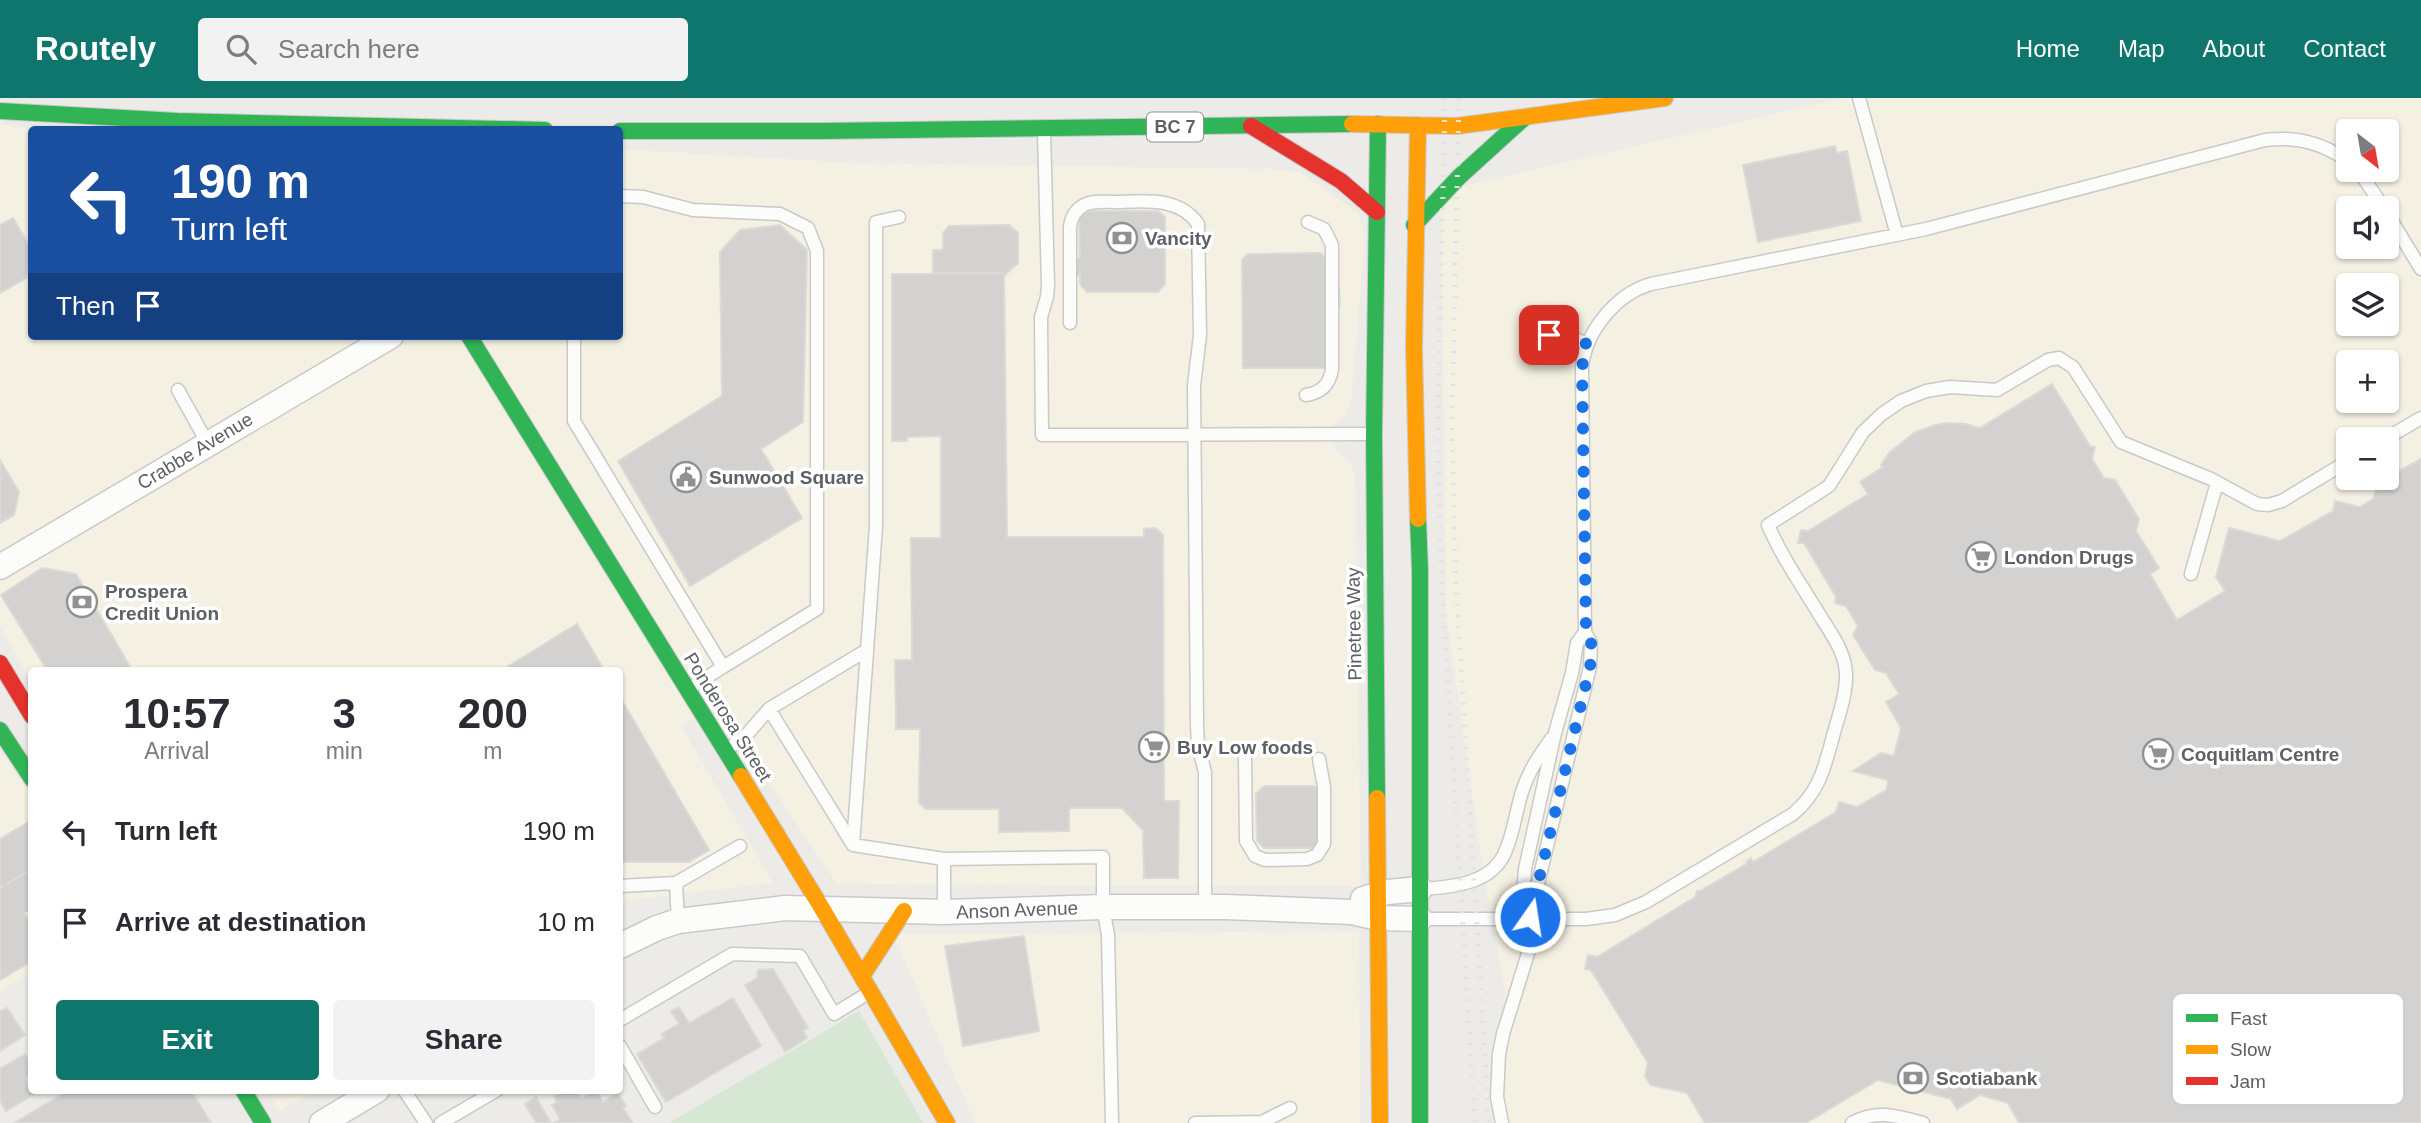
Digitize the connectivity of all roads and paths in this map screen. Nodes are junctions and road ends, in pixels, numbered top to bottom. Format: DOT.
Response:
graph roads {
  1 [pos="1665,98"];
  2 [pos="1859,98"];
  3 [pos="0,111"];
  4 [pos="1378,118"];
  5 [pos="1418,118"];
  6 [pos="1524,118"];
  7 [pos="326,126"];
  8 [pos="1251,127"];
  9 [pos="1044,128"];
  10 [pos="623,131"];
  11 [pos="2336,152"];
  12 [pos="623,196"];
  13 [pos="1377,212"];
  14 [pos="899,217"];
  15 [pos="1308,222"];
  16 [pos="1414,225"];
  17 [pos="2399,233"];
  18 [pos="1897,235"];
  19 [pos="2421,269"];
  20 [pos="1070,323"];
  21 [pos="1534,335"];
  22 [pos="383,340"];
  23 [pos="471,340"];
  24 [pos="574,340"];
  25 [pos="1587,344"];
  26 [pos="178,390"];
  27 [pos="1306,396"];
  28 [pos="2421,418"];
  29 [pos="2399,431"];
  30 [pos="1195,435"];
  31 [pos="1374,435"];
  32 [pos="208,444"];
  33 [pos="2336,468"];
  34 [pos="2217,483"];
  35 [pos="0,566"];
  36 [pos="2191,574"];
  37 [pos="1586,632"];
  38 [pos="867,650"];
  39 [pos="0,663"];
  40 [pos="723,667"];
  41 [pos="687,689"];
  42 [pos="28,709"];
  43 [pos="769,709"];
  44 [pos="0,730"];
  45 [pos="1555,733"];
  46 [pos="724,750"];
  47 [pos="1245,759"];
  48 [pos="1319,759"];
  49 [pos="28,773"];
  50 [pos="853,845"];
  51 [pos="740,846"];
  52 [pos="944,859"];
  53 [pos="676,883"];
  54 [pos="623,886"];
  55 [pos="1420,889"];
  56 [pos="1378,906"];
  57 [pos="1103,907"];
  58 [pos="1205,907"];
  59 [pos="823,910"];
  60 [pos="904,911"];
  61 [pos="944,912"];
  62 [pos="1530,917"];
  63 [pos="1420,919"];
  64 [pos="678,921"];
  65 [pos="623,945"];
  66 [pos="862,976"];
  67 [pos="870,992"];
  68 [pos="623,1018"];
  69 [pos="623,1051"];
  70 [pos="245,1094"];
  71 [pos="370,1094"];
  72 [pos="407,1094"];
  73 [pos="490,1094"];
  74 [pos="655,1107"];
  75 [pos="1290,1108"];
  76 [pos="263,1123"];
  77 [pos="321,1123"];
  78 [pos="425,1123"];
  79 [pos="440,1123"];
  80 [pos="947,1123"];
  81 [pos="1112,1123"];
  82 [pos="1195,1123"];
  83 [pos="1262,1123"];
  84 [pos="1380,1123"];
  85 [pos="1420,1123"];
  86 [pos="1502,1123"];
  87 [pos="1852,1123"];
  88 [pos="1923,1123"];
  1 -- 6 [label="main road"];
  2 -- 18 [label="lane"];
  3 -- 7 [label="main road"];
  4 -- 5 [label="main road, BC 7"];
  4 -- 8 [label="main road, BC 7"];
  4 -- 13 [label="main road, Pinetree Way"];
  5 -- 6 [label="main road"];
  5 -- 16 [label="main road"];
  6 -- 16 [label="main road"];
  8 -- 9 [label="main road, BC 7"];
  8 -- 13 [label="main road"];
  9 -- 10 [label="main road, BC 7"];
  9 -- 30 [label="lane"];
  11 -- 18 [label="lane"];
  12 -- 40 [label="lane"];
  13 -- 31 [label="main road, Pinetree Way"];
  14 -- 38 [label="lane"];
  15 -- 27 [label="lane"];
  16 -- 55 [label="main road"];
  17 -- 19 [label="lane"];
  18 -- 25 [label="lane"];
  20 -- 30 [label="lane"];
  21 -- 25 [label="lane"];
  22 -- 32 [label="street, Crabbe Avenue"];
  23 -- 41 [label="main road, Ponderosa Street"];
  24 -- 40 [label="lane"];
  25 -- 37 [label="lane"];
  26 -- 32 [label="lane"];
  28 -- 29 [label="lane"];
  30 -- 31 [label="lane"];
  30 -- 58 [label="lane"];
  31 -- 56 [label="main road, Pinetree Way"];
  32 -- 35 [label="street, Crabbe Avenue"];
  33 -- 34 [label="lane"];
  34 -- 36 [label="lane"];
  34 -- 62 [label="lane"];
  37 -- 45 [label="lane"];
  37 -- 62 [label="lane"];
  38 -- 43 [label="lane"];
  38 -- 50 [label="lane"];
  39 -- 42 [label="main road"];
  40 -- 41 [label="lane"];
  41 -- 46 [label="main road, Ponderosa Street"];
  43 -- 46 [label="lane"];
  43 -- 50 [label="lane"];
  44 -- 49 [label="main road"];
  45 -- 55 [label="lane"];
  45 -- 62 [label="lane"];
  46 -- 59 [label="main road, Ponderosa Street"];
  47 -- 48 [label="lane"];
  50 -- 52 [label="lane"];
  51 -- 53 [label="lane"];
  52 -- 57 [label="lane"];
  52 -- 61 [label="lane"];
  53 -- 54 [label="lane"];
  53 -- 64 [label="lane"];
  55 -- 56 [label="street"];
  55 -- 63 [label="main road"];
  56 -- 58 [label="street, Anson Avenue"];
  56 -- 63 [label="street"];
  56 -- 84 [label="main road, Pinetree Way"];
  57 -- 58 [label="street, Anson Avenue"];
  57 -- 61 [label="street, Anson Avenue"];
  57 -- 81 [label="lane"];
  59 -- 60 [label="street, Anson Avenue"];
  59 -- 64 [label="street, Anson Avenue"];
  59 -- 66 [label="main road, Ponderosa Street"];
  60 -- 61 [label="street, Anson Avenue"];
  60 -- 66 [label="main road"];
  62 -- 63 [label="lane"];
  62 -- 86 [label="lane"];
  63 -- 85 [label="main road"];
  64 -- 65 [label="street, Anson Avenue"];
  66 -- 67 [label="main road, Ponderosa Street"];
  67 -- 68 [label="lane"];
  67 -- 80 [label="main road, Ponderosa Street"];
  69 -- 74 [label="lane"];
  70 -- 76 [label="main road"];
  71 -- 77 [label="street"];
  72 -- 78 [label="lane"];
  73 -- 79 [label="lane"];
  75 -- 83 [label="lane"];
  82 -- 83 [label="lane"];
  87 -- 88 [label="lane"];
}
